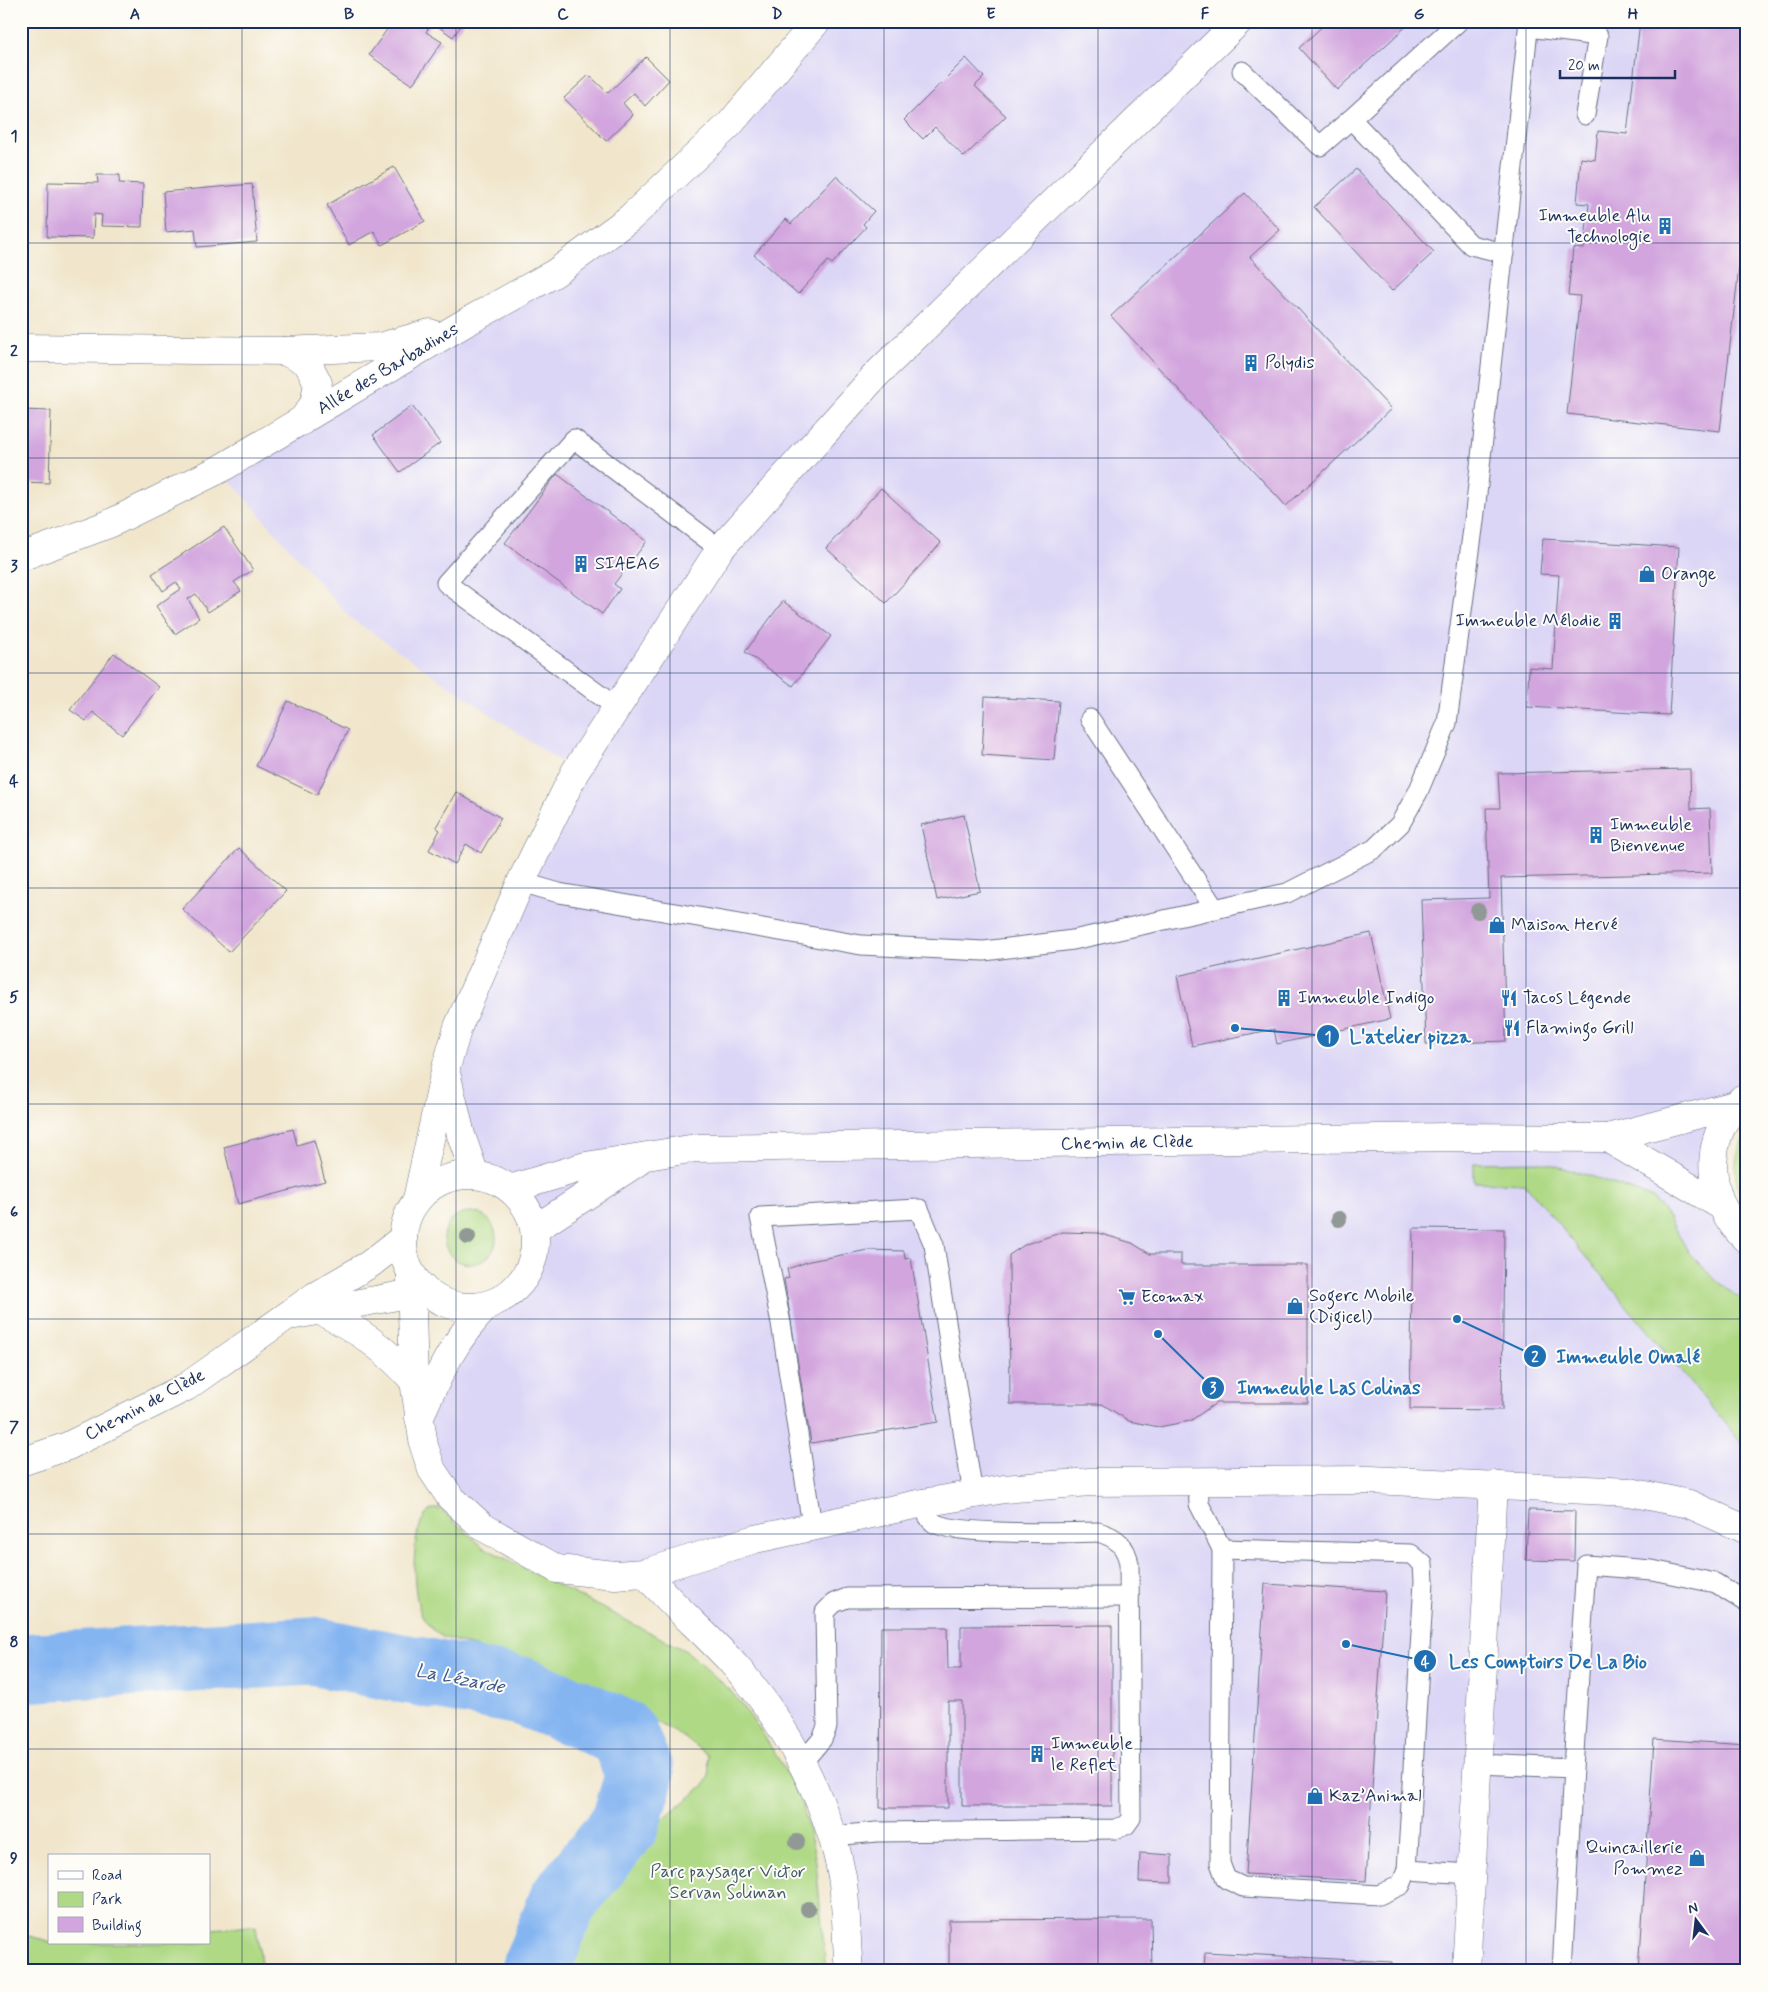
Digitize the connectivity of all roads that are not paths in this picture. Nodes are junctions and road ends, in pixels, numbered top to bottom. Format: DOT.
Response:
graph roads {
  1 [pos="817,21"];
  2 [pos="1239,21"];
  3 [pos="1459,21"];
  4 [pos="1529,24"];
  5 [pos="1599,29"];
  6 [pos="1242,71"];
  7 [pos="1585,115"];
  8 [pos="1351,119"];
  9 [pos="1504,253"];
  10 [pos="463,324"];
  11 [pos="21,348"];
  12 [pos="284,351"];
  13 [pos="301,422"];
  14 [pos="720,549"];
  15 [pos="21,557"];
  16 [pos="616,707"];
  17 [pos="1090,719"];
  18 [pos="521,882"];
  19 [pos="1215,908"];
  20 [pos="445,1071"];
  21 [pos="1741,1100"];
  22 [pos="1607,1138"];
  23 [pos="648,1156"];
  24 [pos="474,1175"];
  25 [pos="510,1189"];
  26 [pos="417,1199"];
  27 [pos="1720,1206"];
  28 [pos="535,1229"];
  29 [pos="402,1239"];
  30 [pos="1747,1240"];
  31 [pos="416,1287"];
  32 [pos="488,1305"];
  33 [pos="320,1311"];
  34 [pos="286,1316"];
  35 [pos="414,1382"];
  36 [pos="419,1418"];
  37 [pos="21,1462"];
  38 [pos="1198,1481"];
  39 [pos="1493,1485"];
  40 [pos="973,1494"];
  41 [pos="923,1503"];
  42 [pos="812,1526"];
  43 [pos="1747,1530"];
  44 [pos="1222,1549"];
  45 [pos="645,1573"];
  46 [pos="1129,1597"];
  47 [pos="1747,1603"];
  48 [pos="801,1764"];
  49 [pos="1478,1764"];
  50 [pos="1573,1768"];
  51 [pos="832,1836"];
  52 [pos="1407,1870"];
  53 [pos="1471,1874"];
  54 [pos="849,1971"];
  55 [pos="1466,1971"];
  56 [pos="1562,1971"];
  1 -- 10 [label="street"];
  2 -- 14 [label="street"];
  3 -- 8 [label="lane"];
  4 -- 5 [label="lane"];
  4 -- 9 [label="lane"];
  5 -- 7 [label="lane"];
  6 -- 8 [label="lane"];
  8 -- 9 [label="lane"];
  9 -- 19 [label="lane"];
  10 -- 12 [label="street, Allée des Barbadines"];
  10 -- 13 [label="street, Allée des Barbadines"];
  11 -- 12 [label="street, Allée des Barbadines"];
  12 -- 13 [label="street"];
  13 -- 15 [label="street, Allée des Barbadines"];
  14 -- 16 [label="street"];
  14 -- 16 [label="lane"];
  16 -- 18 [label="street"];
  17 -- 19 [label="lane"];
  18 -- 19 [label="lane"];
  18 -- 20 [label="street"];
  20 -- 24 [label="street"];
  20 -- 26 [label="street"];
  21 -- 22 [label="street, Chemin de Clède"];
  21 -- 27 [label="street"];
  22 -- 23 [label="street, Chemin de Clède"];
  22 -- 27 [label="street"];
  23 -- 25 [label="street, Chemin de Clède"];
  23 -- 28 [label="street, Chemin de Clède"];
  24 -- 25 [label="street"];
  24 -- 26 [label="street"];
  25 -- 28 [label="street"];
  26 -- 29 [label="street"];
  27 -- 30 [label="street"];
  28 -- 32 [label="street"];
  29 -- 31 [label="street"];
  29 -- 34 [label="street, Chemin de Clède"];
  31 -- 32 [label="street"];
  31 -- 33 [label="street, Chemin de Clède"];
  31 -- 35 [label="street"];
  32 -- 36 [label="street"];
  33 -- 34 [label="street, Chemin de Clède"];
  33 -- 35 [label="street"];
  34 -- 37 [label="street, Chemin de Clède"];
  35 -- 36 [label="street"];
  36 -- 45 [label="street"];
  38 -- 39 [label="street"];
  38 -- 40 [label="street"];
  38 -- 44 [label="lane"];
  39 -- 43 [label="street"];
  39 -- 49 [label="street"];
  40 -- 41 [label="street"];
  40 -- 42 [label="lane"];
  41 -- 42 [label="street"];
  41 -- 46 [label="lane"];
  42 -- 45 [label="street"];
  44 -- 52 [label="lane"];
  44 -- 52 [label="lane"];
  45 -- 48 [label="street"];
  46 -- 48 [label="lane"];
  46 -- 51 [label="lane"];
  47 -- 50 [label="lane"];
  48 -- 51 [label="street"];
  49 -- 50 [label="lane"];
  49 -- 53 [label="street"];
  50 -- 56 [label="lane"];
  51 -- 54 [label="street"];
  52 -- 53 [label="lane"];
  53 -- 55 [label="street"];
}
